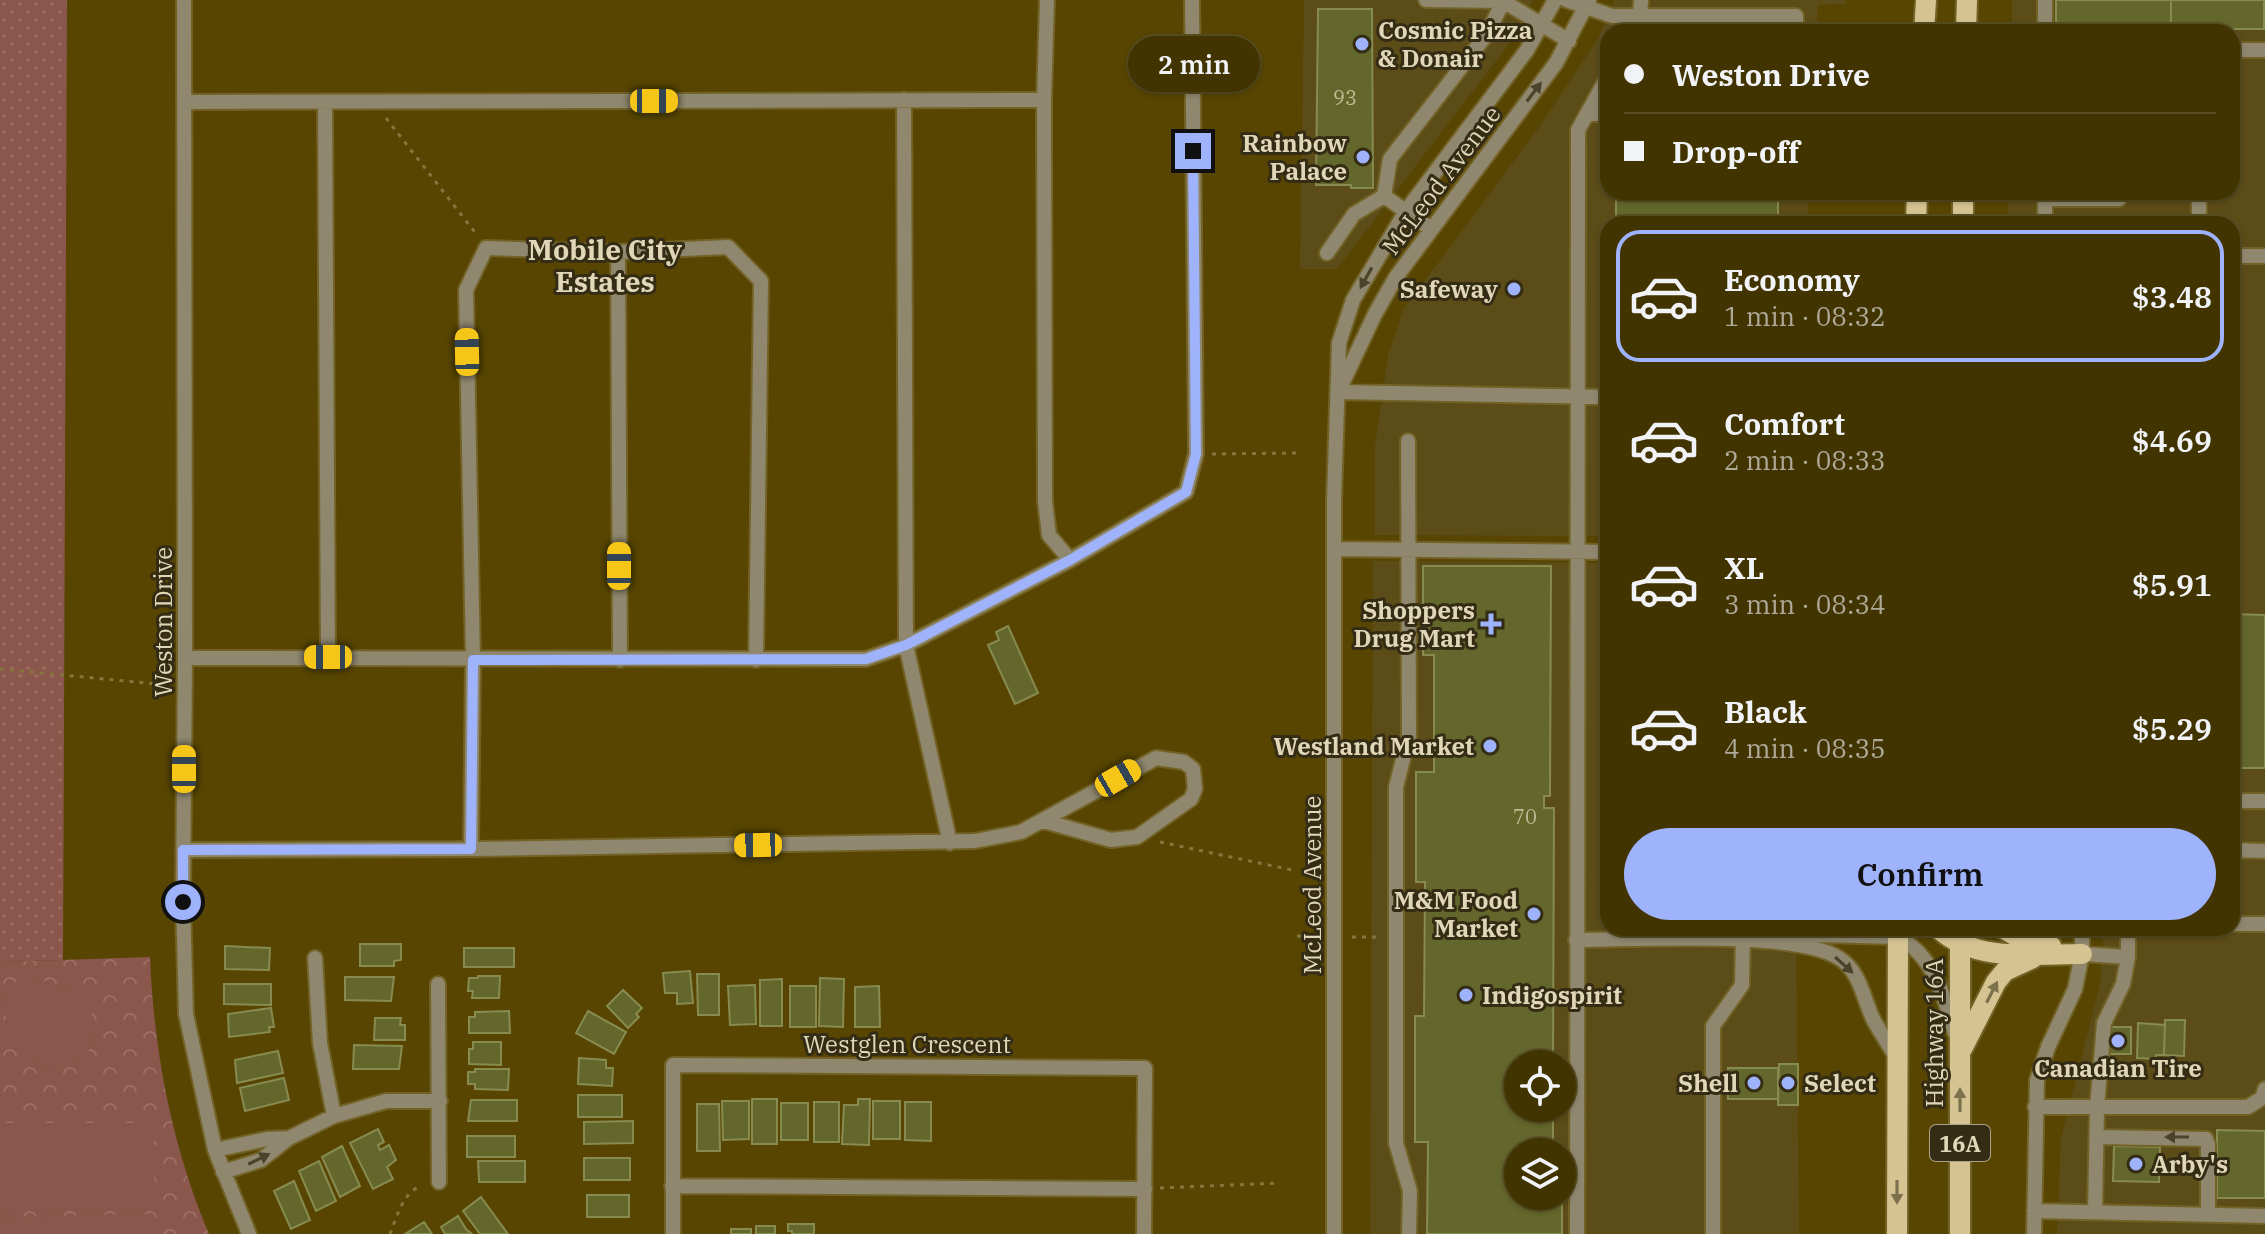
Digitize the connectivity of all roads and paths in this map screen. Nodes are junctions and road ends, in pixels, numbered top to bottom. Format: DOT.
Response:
graph roads {
  1 [pos="184,0"];
  2 [pos="1047,0"];
  3 [pos="1192,0"];
  4 [pos="1426,0"];
  5 [pos="1503,0"];
  6 [pos="1555,0"];
  7 [pos="1566,0"];
  8 [pos="1641,0"];
  9 [pos="1739,0"];
  10 [pos="1926,0"];
  11 [pos="1967,0"];
  12 [pos="2045,0"];
  13 [pos="1588,4"];
  14 [pos="1640,16"];
  15 [pos="1739,16"];
  16 [pos="1544,24"];
  17 [pos="1636,24"];
  18 [pos="1796,24"];
  19 [pos="1924,24"];
  20 [pos="1966,24"];
  21 [pos="2045,24"];
  22 [pos="1569,41"];
  23 [pos="2240,50"];
  24 [pos="2265,50"];
  25 [pos="1600,90"];
  26 [pos="904,100"];
  27 [pos="1044,100"];
  28 [pos="184,102"];
  29 [pos="325,102"];
  30 [pos="373,102"];
  31 [pos="1587,114"];
  32 [pos="1600,114"];
  33 [pos="1384,196"];
  34 [pos="1406,211"];
  35 [pos="1431,229"];
  36 [pos="486,248"];
  37 [pos="618,252"];
  38 [pos="1327,253"];
  39 [pos="2240,256"];
  40 [pos="2265,256"];
  41 [pos="1338,392"];
  42 [pos="1578,397"];
  43 [pos="1600,397"];
  44 [pos="1408,441"];
  45 [pos="1297,453"];
  46 [pos="1196,454"];
  47 [pos="1334,549"];
  48 [pos="1408,550"];
  49 [pos="1578,552"];
  50 [pos="1600,552"];
  51 [pos="1070,560"];
  52 [pos="906,645"];
  53 [pos="328,657"];
  54 [pos="185,658"];
  55 [pos="473,660"];
  56 [pos="620,660"];
  57 [pos="756,660"];
  58 [pos="0,669"];
  59 [pos="185,687"];
  60 [pos="2240,801"];
  61 [pos="2265,801"];
  62 [pos="1044,821"];
  63 [pos="1137,837"];
  64 [pos="950,843"];
  65 [pos="471,849"];
  66 [pos="183,850"];
  67 [pos="2240,850"];
  68 [pos="2265,851"];
  69 [pos="1297,871"];
  70 [pos="2240,924"];
  71 [pos="2265,924"];
  72 [pos="1687,936"];
  73 [pos="1743,936"];
  74 [pos="1751,936"];
  75 [pos="1800,936"];
  76 [pos="1898,936"];
  77 [pos="1902,936"];
  78 [pos="2016,936"];
  79 [pos="2082,936"];
  80 [pos="2128,936"];
  81 [pos="1960,937"];
  82 [pos="1576,940"];
  83 [pos="1771,941"];
  84 [pos="2044,954"];
  85 [pos="2082,954"];
  86 [pos="2128,957"];
  87 [pos="315,958"];
  88 [pos="438,984"];
  89 [pos="1960,1053"];
  90 [pos="1897,1058"];
  91 [pos="2265,1089"];
  92 [pos="440,1101"];
  93 [pos="2035,1107"];
  94 [pos="2097,1108"];
  95 [pos="334,1116"];
  96 [pos="2097,1137"];
  97 [pos="289,1138"];
  98 [pos="215,1150"];
  99 [pos="223,1172"];
  100 [pos="439,1182"];
  101 [pos="1280,1183"];
  102 [pos="672,1186"];
  103 [pos="1145,1189"];
  104 [pos="2034,1211"];
  105 [pos="2095,1212"];
  106 [pos="2208,1215"];
  107 [pos="2265,1216"];
  108 [pos="249,1234"];
  109 [pos="390,1234"];
  110 [pos="673,1234"];
  111 [pos="1144,1234"];
  112 [pos="1334,1234"];
  113 [pos="1409,1234"];
  114 [pos="1577,1234"];
  115 [pos="1713,1234"];
  116 [pos="1897,1234"];
  117 [pos="1960,1234"];
  118 [pos="2034,1234"];
  1 -- 28 [label="street, Weston Drive"];
  2 -- 27 [label="street"];
  3 -- 46 [label="street"];
  4 -- 5 [label="street"];
  5 -- 16 [label="street"];
  5 -- 33 [label="street"];
  6 -- 16 [label="street, McLeod Avenue"];
  7 -- 13 [label="street"];
  8 -- 14 [label="street"];
  9 -- 15 [label="street"];
  10 -- 19 [label="main road"];
  11 -- 20 [label="main road"];
  12 -- 21 [label="street"];
  13 -- 14 [label="street"];
  13 -- 22 [label="street, McLeod Avenue"];
  14 -- 15 [label="street"];
  14 -- 17 [label="street"];
  15 -- 18 [label="street"];
  16 -- 22 [label="street"];
  16 -- 34 [label="street, McLeod Avenue"];
  35 -- 22 [label="street, McLeod Avenue, one-way"];
  23 -- 24 [label="street"];
  25 -- 31 [label="street"];
  26 -- 27 [label="street"];
  26 -- 30 [label="street"];
  26 -- 52 [label="street"];
  27 -- 51 [label="street"];
  28 -- 29 [label="street"];
  28 -- 54 [label="street, Weston Drive"];
  29 -- 30 [label="street"];
  29 -- 53 [label="street"];
  30 -- 36 [label="path"];
  31 -- 32 [label="street"];
  31 -- 42 [label="street"];
  33 -- 34 [label="street"];
  33 -- 38 [label="street"];
  34 -- 35 [label="street"];
  34 -- 41 [label="street, McLeod Avenue, one-way"];
  35 -- 41 [label="street, McLeod Avenue"];
  36 -- 37 [label="street"];
  36 -- 55 [label="street"];
  37 -- 56 [label="street"];
  37 -- 57 [label="street"];
  39 -- 40 [label="street"];
  41 -- 42 [label="street"];
  41 -- 47 [label="street, McLeod Avenue"];
  42 -- 43 [label="street"];
  42 -- 49 [label="street"];
  44 -- 48 [label="street"];
  45 -- 46 [label="path"];
  46 -- 51 [label="street"];
  47 -- 48 [label="street"];
  47 -- 112 [label="street, McLeod Avenue"];
  48 -- 49 [label="street"];
  48 -- 113 [label="street"];
  49 -- 50 [label="street"];
  49 -- 82 [label="street"];
  51 -- 52 [label="street"];
  52 -- 57 [label="street"];
  52 -- 64 [label="street"];
  53 -- 54 [label="street"];
  53 -- 55 [label="street"];
  54 -- 59 [label="street, Weston Drive"];
  55 -- 56 [label="street"];
  55 -- 65 [label="street"];
  56 -- 57 [label="street"];
  58 -- 59 [label="path"];
  59 -- 66 [label="street, Weston Drive"];
  60 -- 61 [label="street"];
  62 -- 63 [label="street"];
  62 -- 63 [label="street"];
  62 -- 64 [label="street"];
  63 -- 69 [label="path"];
  64 -- 65 [label="street"];
  65 -- 66 [label="street"];
  66 -- 98 [label="street, Weston Drive"];
  67 -- 68 [label="street"];
  70 -- 71 [label="street"];
  72 -- 82 [label="street"];
  73 -- 115 [label="street"];
  74 -- 83 [label="street"];
  75 -- 83 [label="street"];
  76 -- 90 [label="main road, Highway 16A / 16A"];
  77 -- 89 [label="street"];
  78 -- 85 [label="main road"];
  79 -- 85 [label="street"];
  80 -- 86 [label="street"];
  81 -- 84 [label="main road"];
  81 -- 89 [label="main road, Highway 16A / 16A"];
  82 -- 114 [label="street"];
  83 -- 90 [label="street, one-way"];
  84 -- 85 [label="main road"];
  89 -- 84 [label="main road, one-way"];
  85 -- 86 [label="street"];
  85 -- 93 [label="street"];
  86 -- 94 [label="street"];
  87 -- 95 [label="street"];
  88 -- 92 [label="street"];
  117 -- 89 [label="main road, Highway 16A / 16A, one-way"];
  90 -- 116 [label="main road, Highway 16A / 16A, one-way"];
  91 -- 94 [label="street"];
  92 -- 95 [label="street"];
  92 -- 100 [label="street"];
  93 -- 94 [label="street"];
  93 -- 104 [label="street"];
  94 -- 96 [label="street"];
  95 -- 97 [label="street"];
  96 -- 105 [label="street"];
  106 -- 96 [label="street, one-way"];
  97 -- 98 [label="street"];
  99 -- 97 [label="street, one-way"];
  98 -- 99 [label="street, Weston Drive"];
  99 -- 108 [label="street, Weston Drive"];
  100 -- 109 [label="path"];
  101 -- 103 [label="path"];
  102 -- 103 [label="street"];
  102 -- 103 [label="street, Westglen Crescent"];
  102 -- 110 [label="street, Westglen Crescent"];
  103 -- 111 [label="street, Westglen Crescent"];
  104 -- 105 [label="street"];
  104 -- 118 [label="street"];
  105 -- 106 [label="street"];
  106 -- 107 [label="street"];
}
